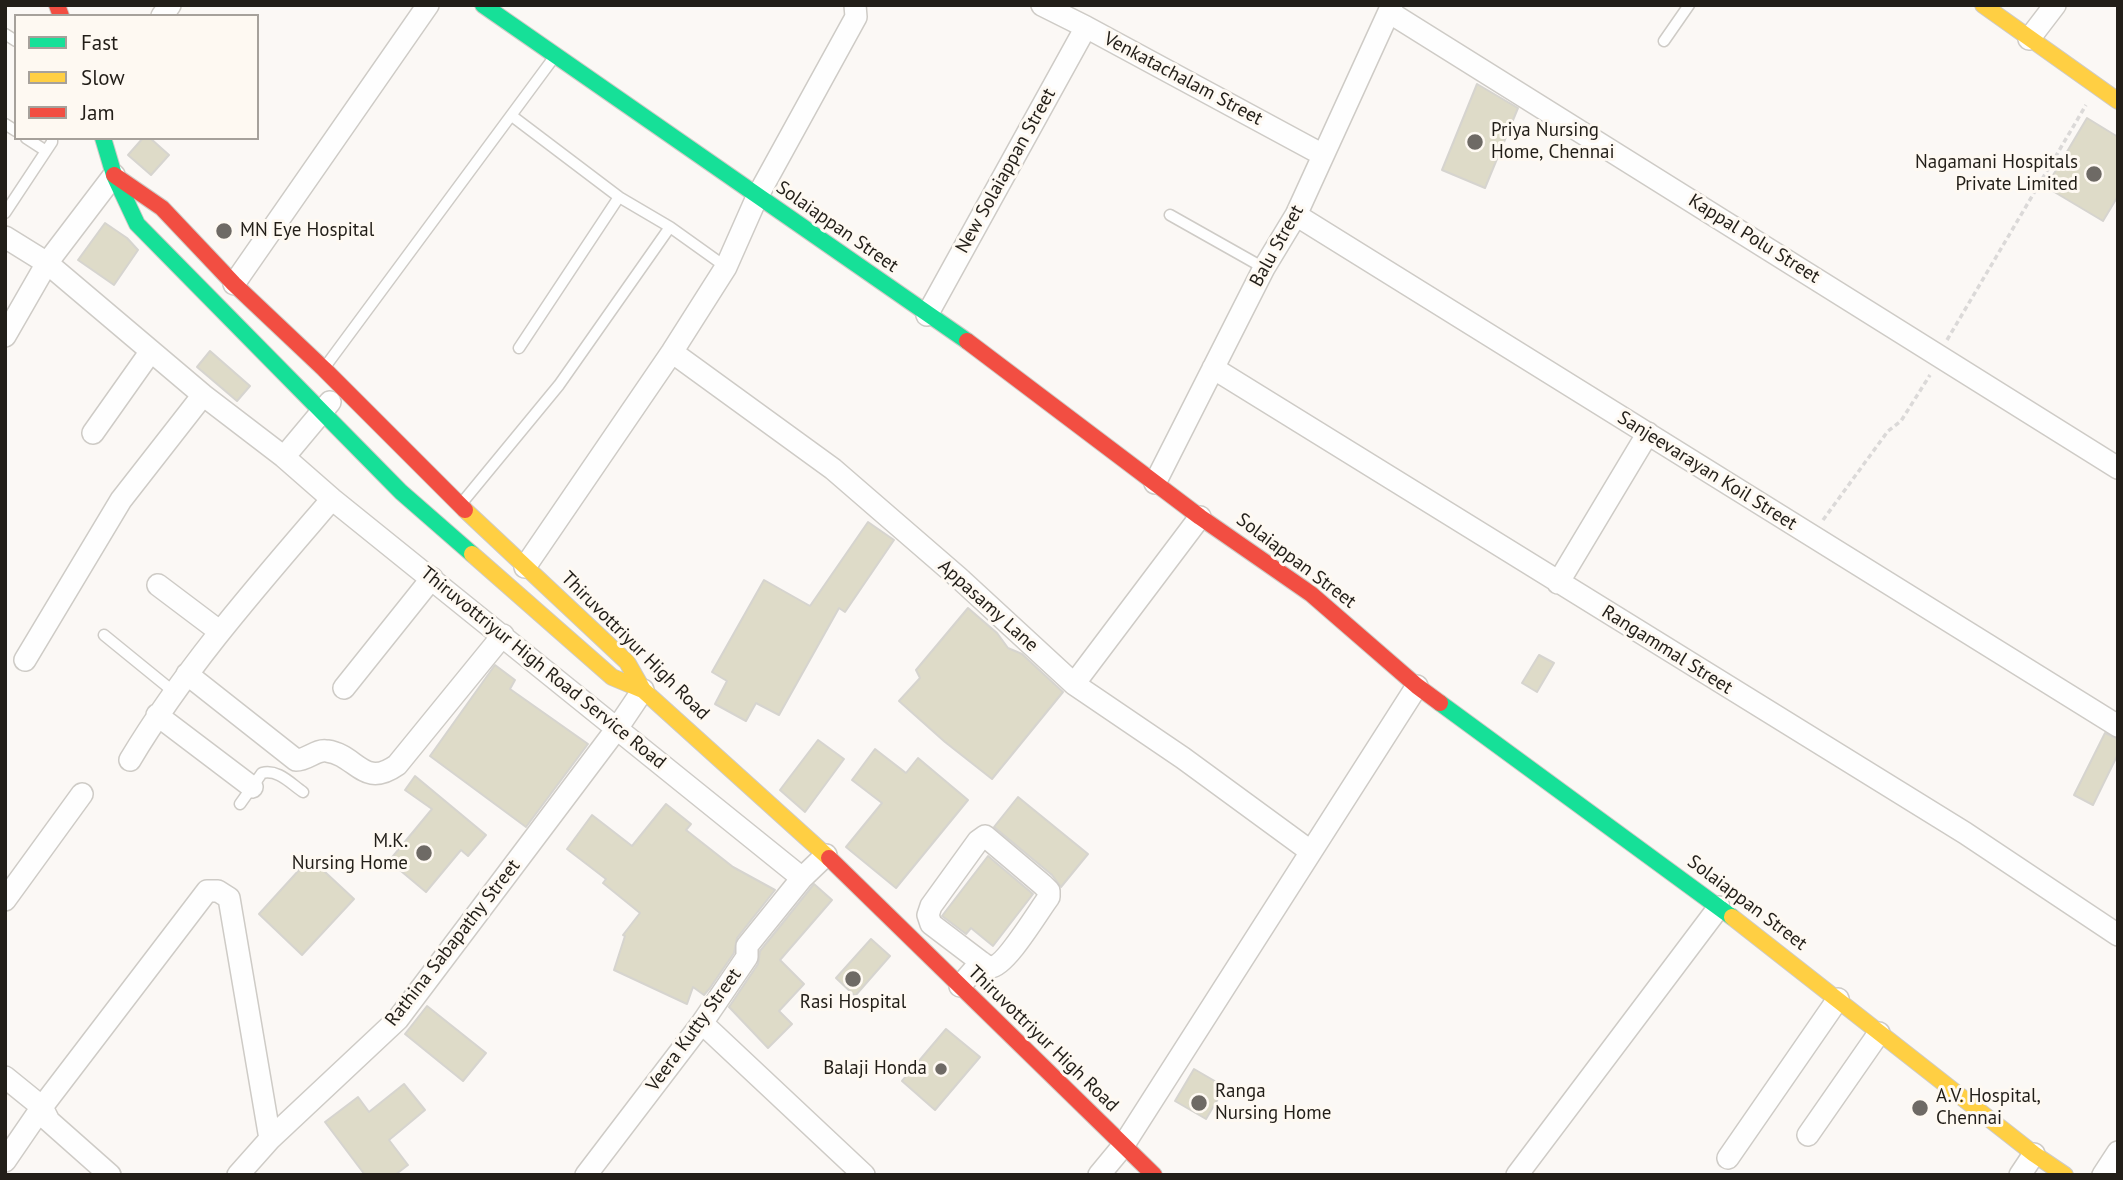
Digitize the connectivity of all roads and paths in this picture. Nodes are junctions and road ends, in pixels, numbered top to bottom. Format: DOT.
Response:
graph roads {
  1 [pos="428,5"];
  2 [pos="483,5"];
  3 [pos="855,5"];
  4 [pos="1042,5"];
  5 [pos="1689,5"];
  6 [pos="1983,5"];
  7 [pos="2055,5"];
  8 [pos="1391,8"];
  9 [pos="1086,27"];
  10 [pos="2029,38"];
  11 [pos="1664,41"];
  12 [pos="555,55"];
  13 [pos="2097,85"];
  14 [pos="2118,101"];
  15 [pos="512,116"];
  16 [pos="29,140"];
  17 [pos="51,140"];
  18 [pos="104,140"];
  19 [pos="46,151"];
  20 [pos="1323,155"];
  21 [pos="114,175"];
  22 [pos="619,197"];
  23 [pos="757,197"];
  24 [pos="5,213"];
  25 [pos="1170,215"];
  26 [pos="1296,215"];
  27 [pos="670,227"];
  28 [pos="5,237"];
  29 [pos="47,263"];
  30 [pos="726,267"];
  31 [pos="1264,268"];
  32 [pos="234,284"];
  33 [pos="927,315"];
  34 [pos="5,336"];
  35 [pos="519,348"];
  36 [pos="151,351"];
  37 [pos="672,352"];
  38 [pos="1939,355"];
  39 [pos="1213,368"];
  40 [pos="324,369"];
  41 [pos="342,387"];
  42 [pos="203,395"];
  43 [pos="322,412"];
  44 [pos="93,433"];
  45 [pos="1647,433"];
  46 [pos="284,457"];
  47 [pos="2118,468"];
  48 [pos="1155,483"];
  49 [pos="332,499"];
  50 [pos="460,506"];
  51 [pos="1200,517"];
  52 [pos="1813,537"];
  53 [pos="525,567"];
  54 [pos="432,578"];
  55 [pos="1558,583"];
  56 [pos="158,585"];
  57 [pos="219,631"];
  58 [pos="104,635"];
  59 [pos="503,635"];
  60 [pos="25,660"];
  61 [pos="187,674"];
  62 [pos="1074,684"];
  63 [pos="1418,686"];
  64 [pos="344,688"];
  65 [pos="643,690"];
  66 [pos="174,692"];
  67 [pos="157,715"];
  68 [pos="2118,726"];
  69 [pos="618,727"];
  70 [pos="130,760"];
  71 [pos="303,792"];
  72 [pos="82,794"];
  73 [pos="246,795"];
  74 [pos="1310,851"];
  75 [pos="826,855"];
  76 [pos="802,878"];
  77 [pos="5,900"];
  78 [pos="1719,907"];
  79 [pos="928,915"];
  80 [pos="2118,935"];
  81 [pos="908,936"];
  82 [pos="981,962"];
  83 [pos="960,986"];
  84 [pos="1838,999"];
  85 [pos="702,1023"];
  86 [pos="1879,1033"];
  87 [pos="5,1077"];
  88 [pos="42,1107"];
  89 [pos="1808,1135"];
  90 [pos="270,1139"];
  91 [pos="1123,1146"];
  92 [pos="2118,1152"];
  93 [pos="2034,1154"];
  94 [pos="1728,1158"];
  95 [pos="5,1162"];
  96 [pos="15,1175"];
  97 [pos="110,1175"];
  98 [pos="238,1175"];
  99 [pos="586,1175"];
  100 [pos="864,1175"];
  101 [pos="1100,1175"];
  102 [pos="1154,1175"];
  103 [pos="1517,1175"];
  104 [pos="2020,1175"];
  105 [pos="2065,1175"];
  106 [pos="2103,1175"];
  1 -- 32 [label="street"];
  2 -- 12 [label="main road, Solaiappan Street"];
  3 -- 23 [label="street"];
  4 -- 9 [label="street, Venkatachalam Street"];
  5 -- 11 [label="lane"];
  6 -- 10 [label="main road"];
  7 -- 10 [label="street"];
  8 -- 20 [label="street, Balu Street"];
  8 -- 38 [label="street, Kappal Polu Street"];
  9 -- 20 [label="street, Venkatachalam Street"];
  9 -- 33 [label="street, New Solaiappan Street"];
  10 -- 13 [label="main road"];
  12 -- 15 [label="lane"];
  12 -- 23 [label="main road, Solaiappan Street"];
  13 -- 14 [label="main road"];
  13 -- 38 [label="path"];
  15 -- 22 [label="lane"];
  15 -- 40 [label="lane"];
  16 -- 19 [label="lane"];
  17 -- 19 [label="lane"];
  18 -- 21 [label="main road"];
  19 -- 24 [label="lane"];
  20 -- 26 [label="street, Balu Street"];
  21 -- 29 [label="street"];
  21 -- 32 [label="main road, Thiruvottriyur High Road"];
  21 -- 43 [label="main road"];
  22 -- 27 [label="lane"];
  22 -- 35 [label="lane"];
  23 -- 30 [label="street"];
  23 -- 33 [label="main road, Solaiappan Street"];
  25 -- 31 [label="lane"];
  26 -- 31 [label="street, Balu Street"];
  26 -- 45 [label="street, Sanjeevarayan Koil Street"];
  27 -- 30 [label="lane"];
  27 -- 50 [label="lane"];
  28 -- 29 [label="street, Thiruvottriyur High Road Service Road"];
  29 -- 34 [label="street"];
  29 -- 36 [label="street, Thiruvottriyur High Road Service Road"];
  30 -- 37 [label="street"];
  31 -- 39 [label="street, Balu Street"];
  32 -- 40 [label="main road, Thiruvottriyur High Road"];
  33 -- 48 [label="main road, Solaiappan Street"];
  36 -- 42 [label="street, Thiruvottriyur High Road Service Road"];
  36 -- 44 [label="street"];
  37 -- 53 [label="street"];
  37 -- 62 [label="street, Appasamy Lane"];
  38 -- 47 [label="street, Kappal Polu Street"];
  38 -- 52 [label="path"];
  39 -- 48 [label="street, Balu Street"];
  39 -- 55 [label="street, Rangammal Street"];
  40 -- 41 [label="main road, Thiruvottriyur High Road"];
  41 -- 43 [label="street"];
  41 -- 50 [label="main road, Thiruvottriyur High Road"];
  42 -- 46 [label="street, Thiruvottriyur High Road Service Road"];
  42 -- 60 [label="street"];
  43 -- 46 [label="street"];
  43 -- 65 [label="main road"];
  45 -- 52 [label="street, Sanjeevarayan Koil Street"];
  45 -- 55 [label="street"];
  46 -- 49 [label="street, Thiruvottriyur High Road Service Road"];
  48 -- 51 [label="main road, Solaiappan Street"];
  49 -- 54 [label="street, Thiruvottriyur High Road Service Road"];
  49 -- 57 [label="street"];
  50 -- 53 [label="main road, Thiruvottriyur High Road"];
  51 -- 62 [label="street"];
  51 -- 63 [label="main road, Solaiappan Street"];
  52 -- 68 [label="street, Sanjeevarayan Koil Street"];
  53 -- 65 [label="main road, Thiruvottriyur High Road"];
  54 -- 59 [label="street, Thiruvottriyur High Road Service Road"];
  54 -- 64 [label="street"];
  55 -- 80 [label="street, Rangammal Street"];
  56 -- 57 [label="street"];
  57 -- 61 [label="street"];
  58 -- 66 [label="lane"];
  59 -- 61 [label="street"];
  59 -- 69 [label="street, Thiruvottriyur High Road Service Road"];
  61 -- 66 [label="street"];
  62 -- 74 [label="street, Appasamy Lane"];
  63 -- 74 [label="street"];
  63 -- 78 [label="main road, Solaiappan Street"];
  65 -- 69 [label="street, Rathina Sabapathy Street"];
  65 -- 75 [label="main road, Thiruvottriyur High Road"];
  66 -- 67 [label="street"];
  67 -- 70 [label="street"];
  67 -- 73 [label="street"];
  69 -- 76 [label="street, Thiruvottriyur High Road Service Road"];
  69 -- 90 [label="street, Rathina Sabapathy Street"];
  71 -- 73 [label="lane"];
  72 -- 77 [label="street"];
  74 -- 91 [label="street"];
  75 -- 76 [label="street, Veera Kutty Street"];
  75 -- 81 [label="main road, Thiruvottriyur High Road"];
  76 -- 85 [label="street, Veera Kutty Street"];
  78 -- 84 [label="main road, Solaiappan Street"];
  78 -- 103 [label="street"];
  79 -- 81 [label="street"];
  79 -- 82 [label="street"];
  79 -- 82 [label="street"];
  81 -- 83 [label="main road, Thiruvottriyur High Road"];
  82 -- 83 [label="street"];
  83 -- 91 [label="main road, Thiruvottriyur High Road"];
  84 -- 86 [label="main road, Solaiappan Street"];
  84 -- 94 [label="street"];
  85 -- 99 [label="street, Veera Kutty Street"];
  85 -- 100 [label="street"];
  86 -- 89 [label="street"];
  86 -- 93 [label="main road, Solaiappan Street"];
  87 -- 88 [label="street"];
  88 -- 90 [label="street"];
  88 -- 95 [label="street"];
  88 -- 97 [label="street"];
  90 -- 98 [label="street, Rathina Sabapathy Street"];
  91 -- 101 [label="street"];
  91 -- 102 [label="main road, Thiruvottriyur High Road"];
  92 -- 106 [label="street"];
  93 -- 104 [label="street"];
  93 -- 105 [label="main road, Solaiappan Street"];
  95 -- 96 [label="street"];
}
